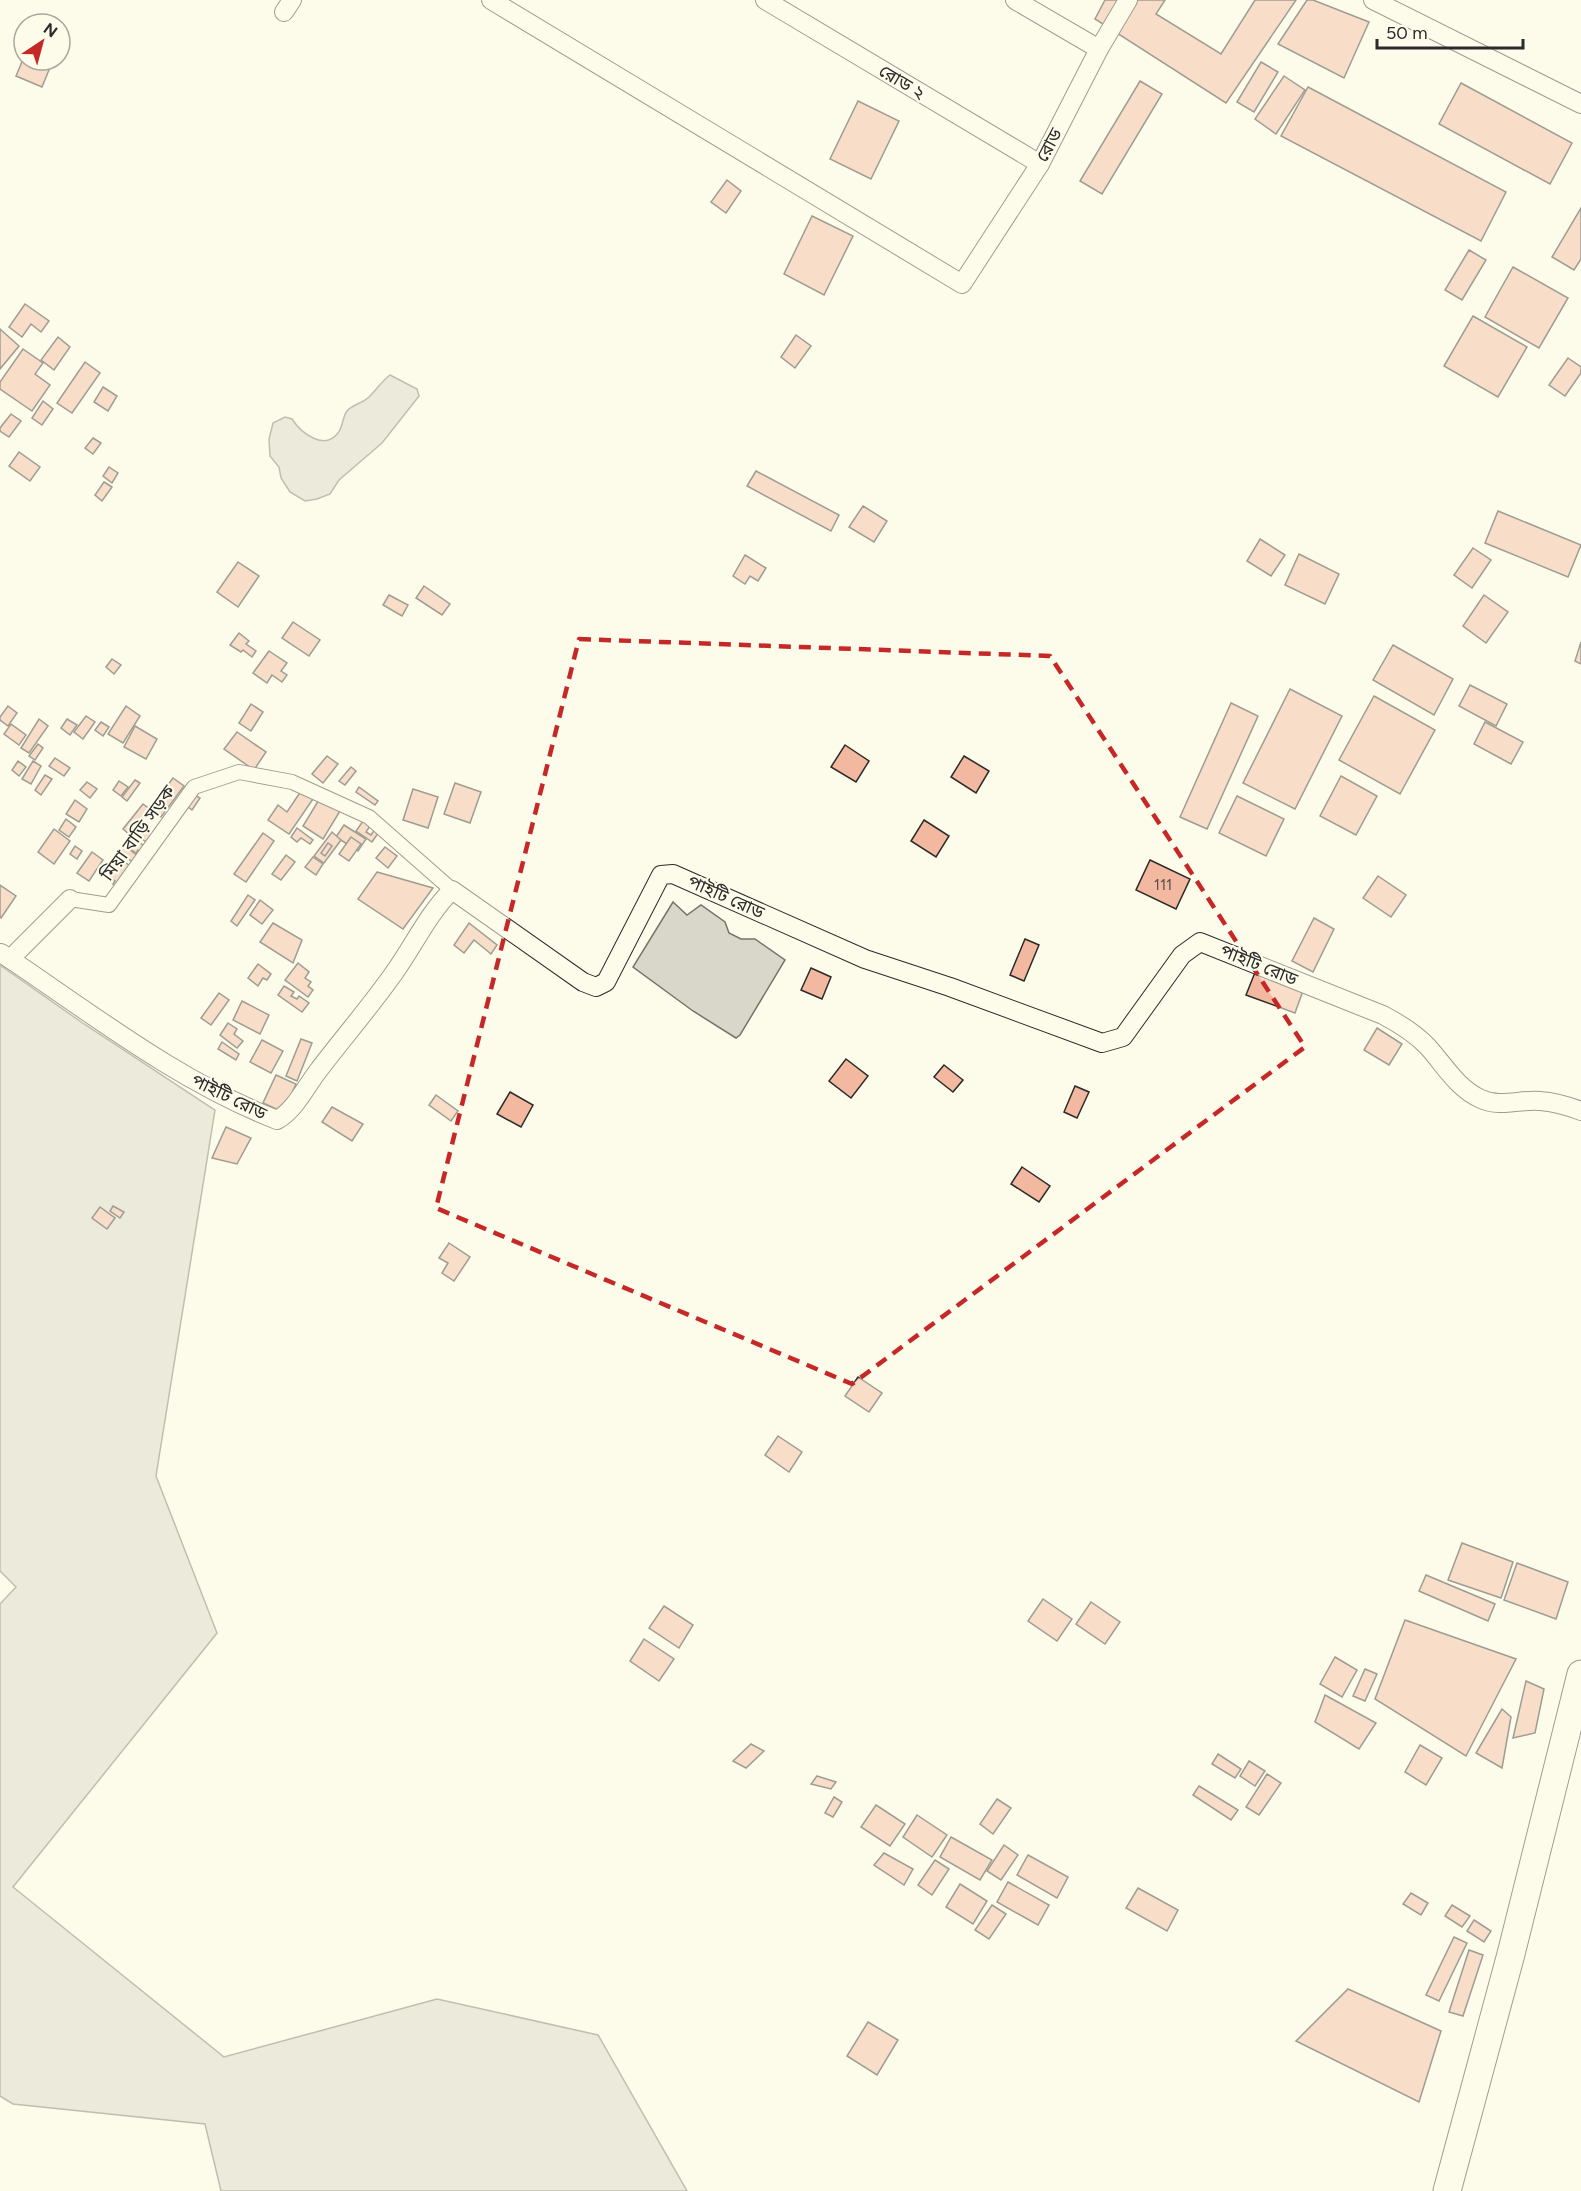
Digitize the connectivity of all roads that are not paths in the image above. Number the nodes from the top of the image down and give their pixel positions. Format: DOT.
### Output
graph roads {
  1 [pos="492,0"];
  2 [pos="765,0"];
  3 [pos="1015,0"];
  4 [pos="1128,0"];
  5 [pos="1372,0"];
  6 [pos="1099,49"];
  7 [pos="1581,104"];
  8 [pos="1040,164"];
  9 [pos="452,890"];
  10 [pos="70,900"];
  11 [pos="5,956"];
  12 [pos="1581,1111"];
  13 [pos="1581,1674"];
  14 [pos="1447,2191"];
  1 -- 8 [label="street, রোড"];
  2 -- 8 [label="street, রোড ২"];
  3 -- 6 [label="street"];
  4 -- 6 [label="street, রোড"];
  5 -- 7 [label="street"];
  6 -- 8 [label="street, রোড"];
  9 -- 10 [label="street, মিয়া বাড়ি সড়ক"];
  9 -- 11 [label="street, পাইটি রোড"];
  9 -- 12 [label="street, পাইটি রোড"];
  10 -- 11 [label="street"];
  13 -- 14 [label="main road"];
}
